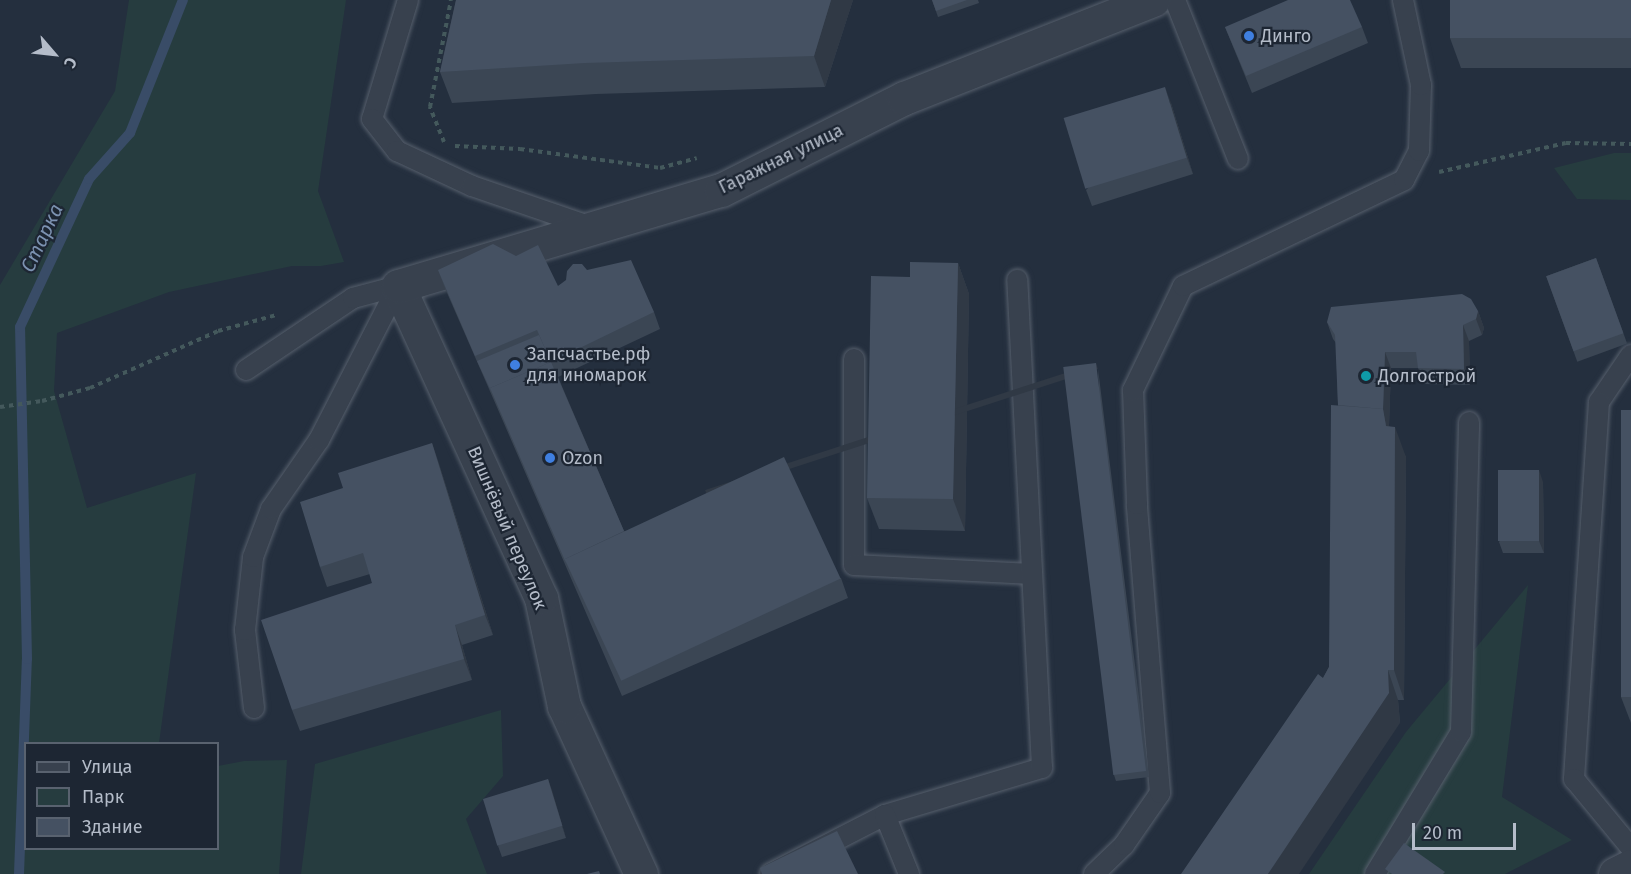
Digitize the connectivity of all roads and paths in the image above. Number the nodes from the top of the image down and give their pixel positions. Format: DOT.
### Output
graph roads {
  1 [pos="408,0"];
  2 [pos="451,0"];
  3 [pos="1153,0"];
  4 [pos="1175,0"];
  5 [pos="1403,0"];
  6 [pos="1631,144"];
  7 [pos="703,157"];
  8 [pos="1238,159"];
  9 [pos="1404,180"];
  10 [pos="595,228"];
  11 [pos="1017,280"];
  12 [pos="398,286"];
  13 [pos="284,313"];
  14 [pos="1631,355"];
  15 [pos="854,359"];
  16 [pos="246,370"];
  17 [pos="0,407"];
  18 [pos="1469,422"];
  19 [pos="1032,574"];
  20 [pos="254,708"];
  21 [pos="885,815"];
  22 [pos="1631,848"];
  23 [pos="1631,866"];
  24 [pos="641,874"];
  25 [pos="770,874"];
  26 [pos="909,874"];
  27 [pos="1094,874"];
  28 [pos="1375,874"];
  29 [pos="1615,874"];
  1 -- 10 [label="lane"];
  2 -- 7 [label="path"];
  3 -- 10 [label="street, Гаражная улица"];
  4 -- 8 [label="lane"];
  5 -- 9 [label="lane"];
  6 -- 9 [label="path"];
  9 -- 27 [label="lane"];
  10 -- 12 [label="street, Гаражная улица"];
  11 -- 19 [label="lane"];
  12 -- 16 [label="lane"];
  12 -- 20 [label="lane"];
  12 -- 24 [label="street, Вишнёвый переулок"];
  13 -- 17 [label="path"];
  14 -- 22 [label="lane"];
  15 -- 19 [label="lane"];
  18 -- 28 [label="lane"];
  19 -- 21 [label="lane"];
  21 -- 25 [label="lane"];
  21 -- 26 [label="lane"];
  23 -- 29 [label="street"];
}
